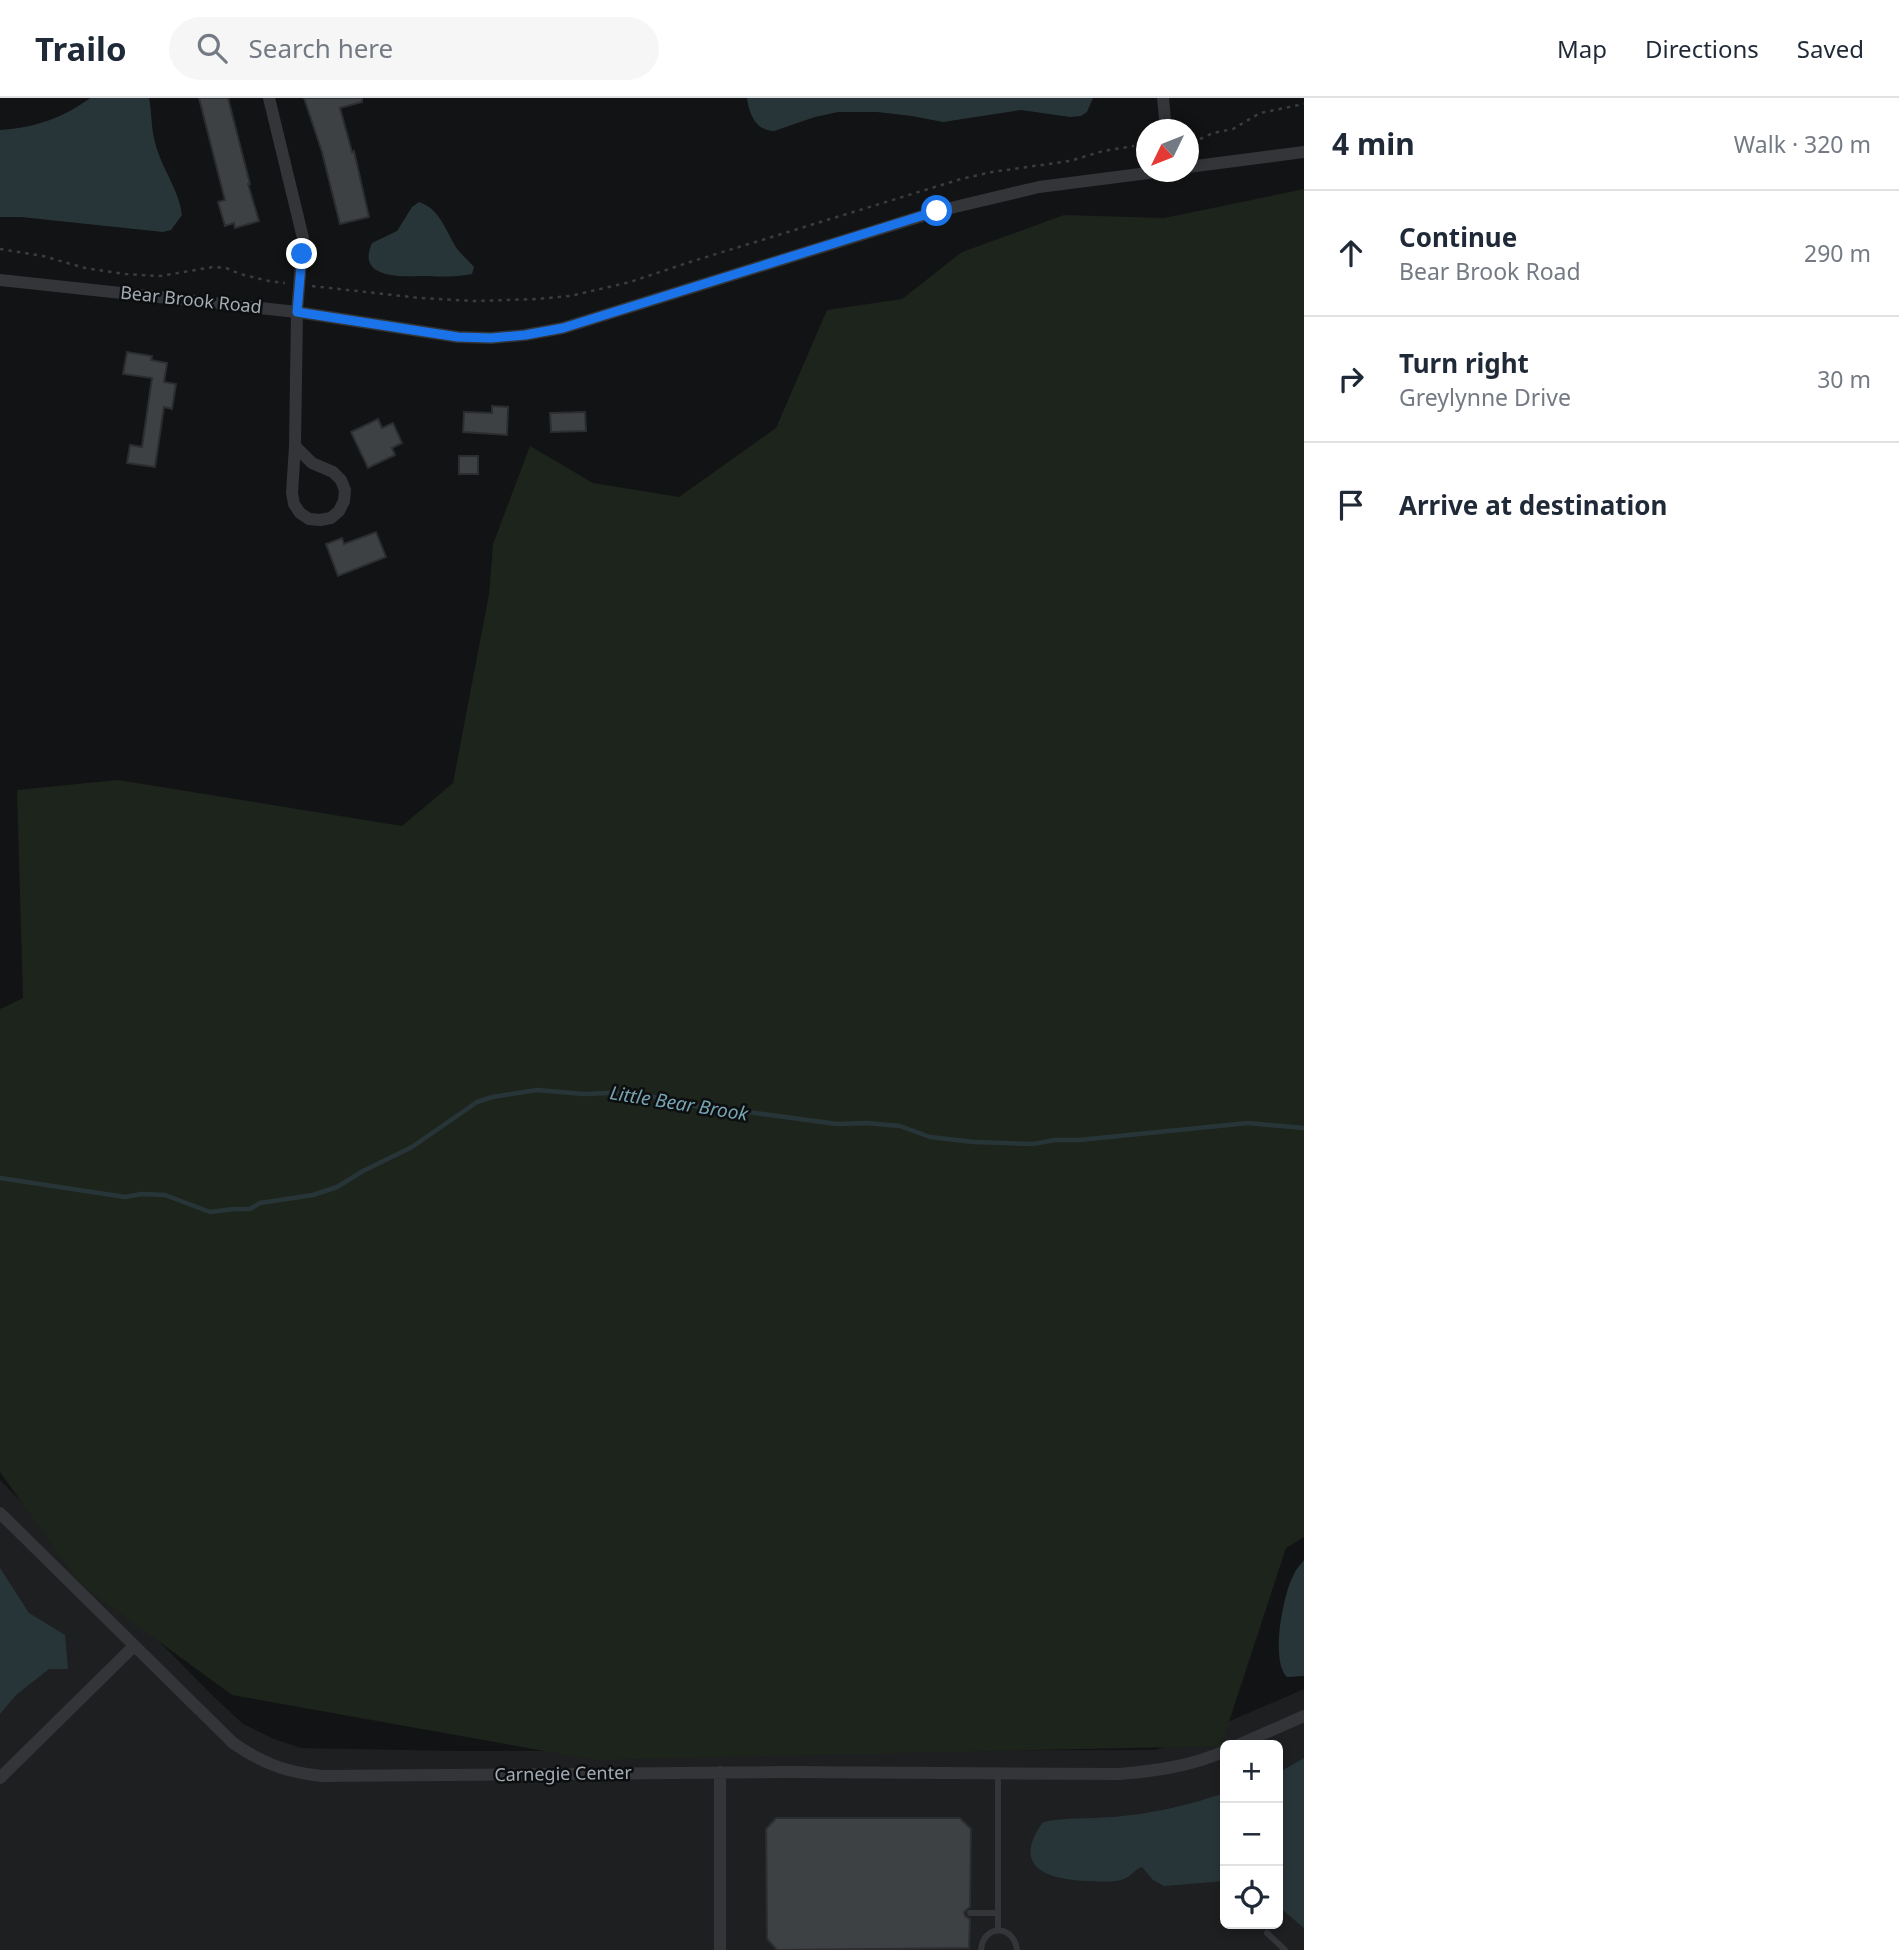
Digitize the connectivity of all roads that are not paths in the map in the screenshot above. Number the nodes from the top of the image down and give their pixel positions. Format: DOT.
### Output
graph roads {
  1 [pos="269,98"];
  2 [pos="1163,98"];
  3 [pos="1165,119"];
  4 [pos="1304,152"];
  5 [pos="1199,166"];
  6 [pos="1136,175"];
  7 [pos="0,279"];
  8 [pos="297,312"];
  9 [pos="295,446"];
  10 [pos="0,1513"];
  11 [pos="134,1646"];
  12 [pos="1304,1716"];
  13 [pos="1249,1740"];
  14 [pos="1220,1753"];
  15 [pos="720,1772"];
  16 [pos="998,1773"];
  17 [pos="0,1778"];
  18 [pos="970,1913"];
  19 [pos="998,1913"];
  20 [pos="998,1930"];
  21 [pos="1267,1933"];
  22 [pos="720,1950"];
  23 [pos="981,1950"];
  24 [pos="1017,1950"];
  25 [pos="1285,1950"];
  1 -- 8 [label="street"];
  2 -- 3 [label="street"];
  4 -- 5 [label="street"];
  6 -- 8 [label="street, Bear Brook Road"];
  7 -- 8 [label="street, Bear Brook Road"];
  8 -- 9 [label="street"];
  9 -- 9 [label="street"];
  10 -- 11 [label="street, Carnegie Center"];
  11 -- 15 [label="street, Carnegie Center"];
  11 -- 17 [label="street"];
  12 -- 13 [label="street"];
  14 -- 16 [label="street, Carnegie Center"];
  15 -- 16 [label="street, Carnegie Center"];
  15 -- 22 [label="street"];
  16 -- 19 [label="lane"];
  18 -- 19 [label="lane"];
  19 -- 20 [label="lane"];
  20 -- 23 [label="lane"];
  20 -- 24 [label="lane"];
  21 -- 25 [label="lane"];
}
